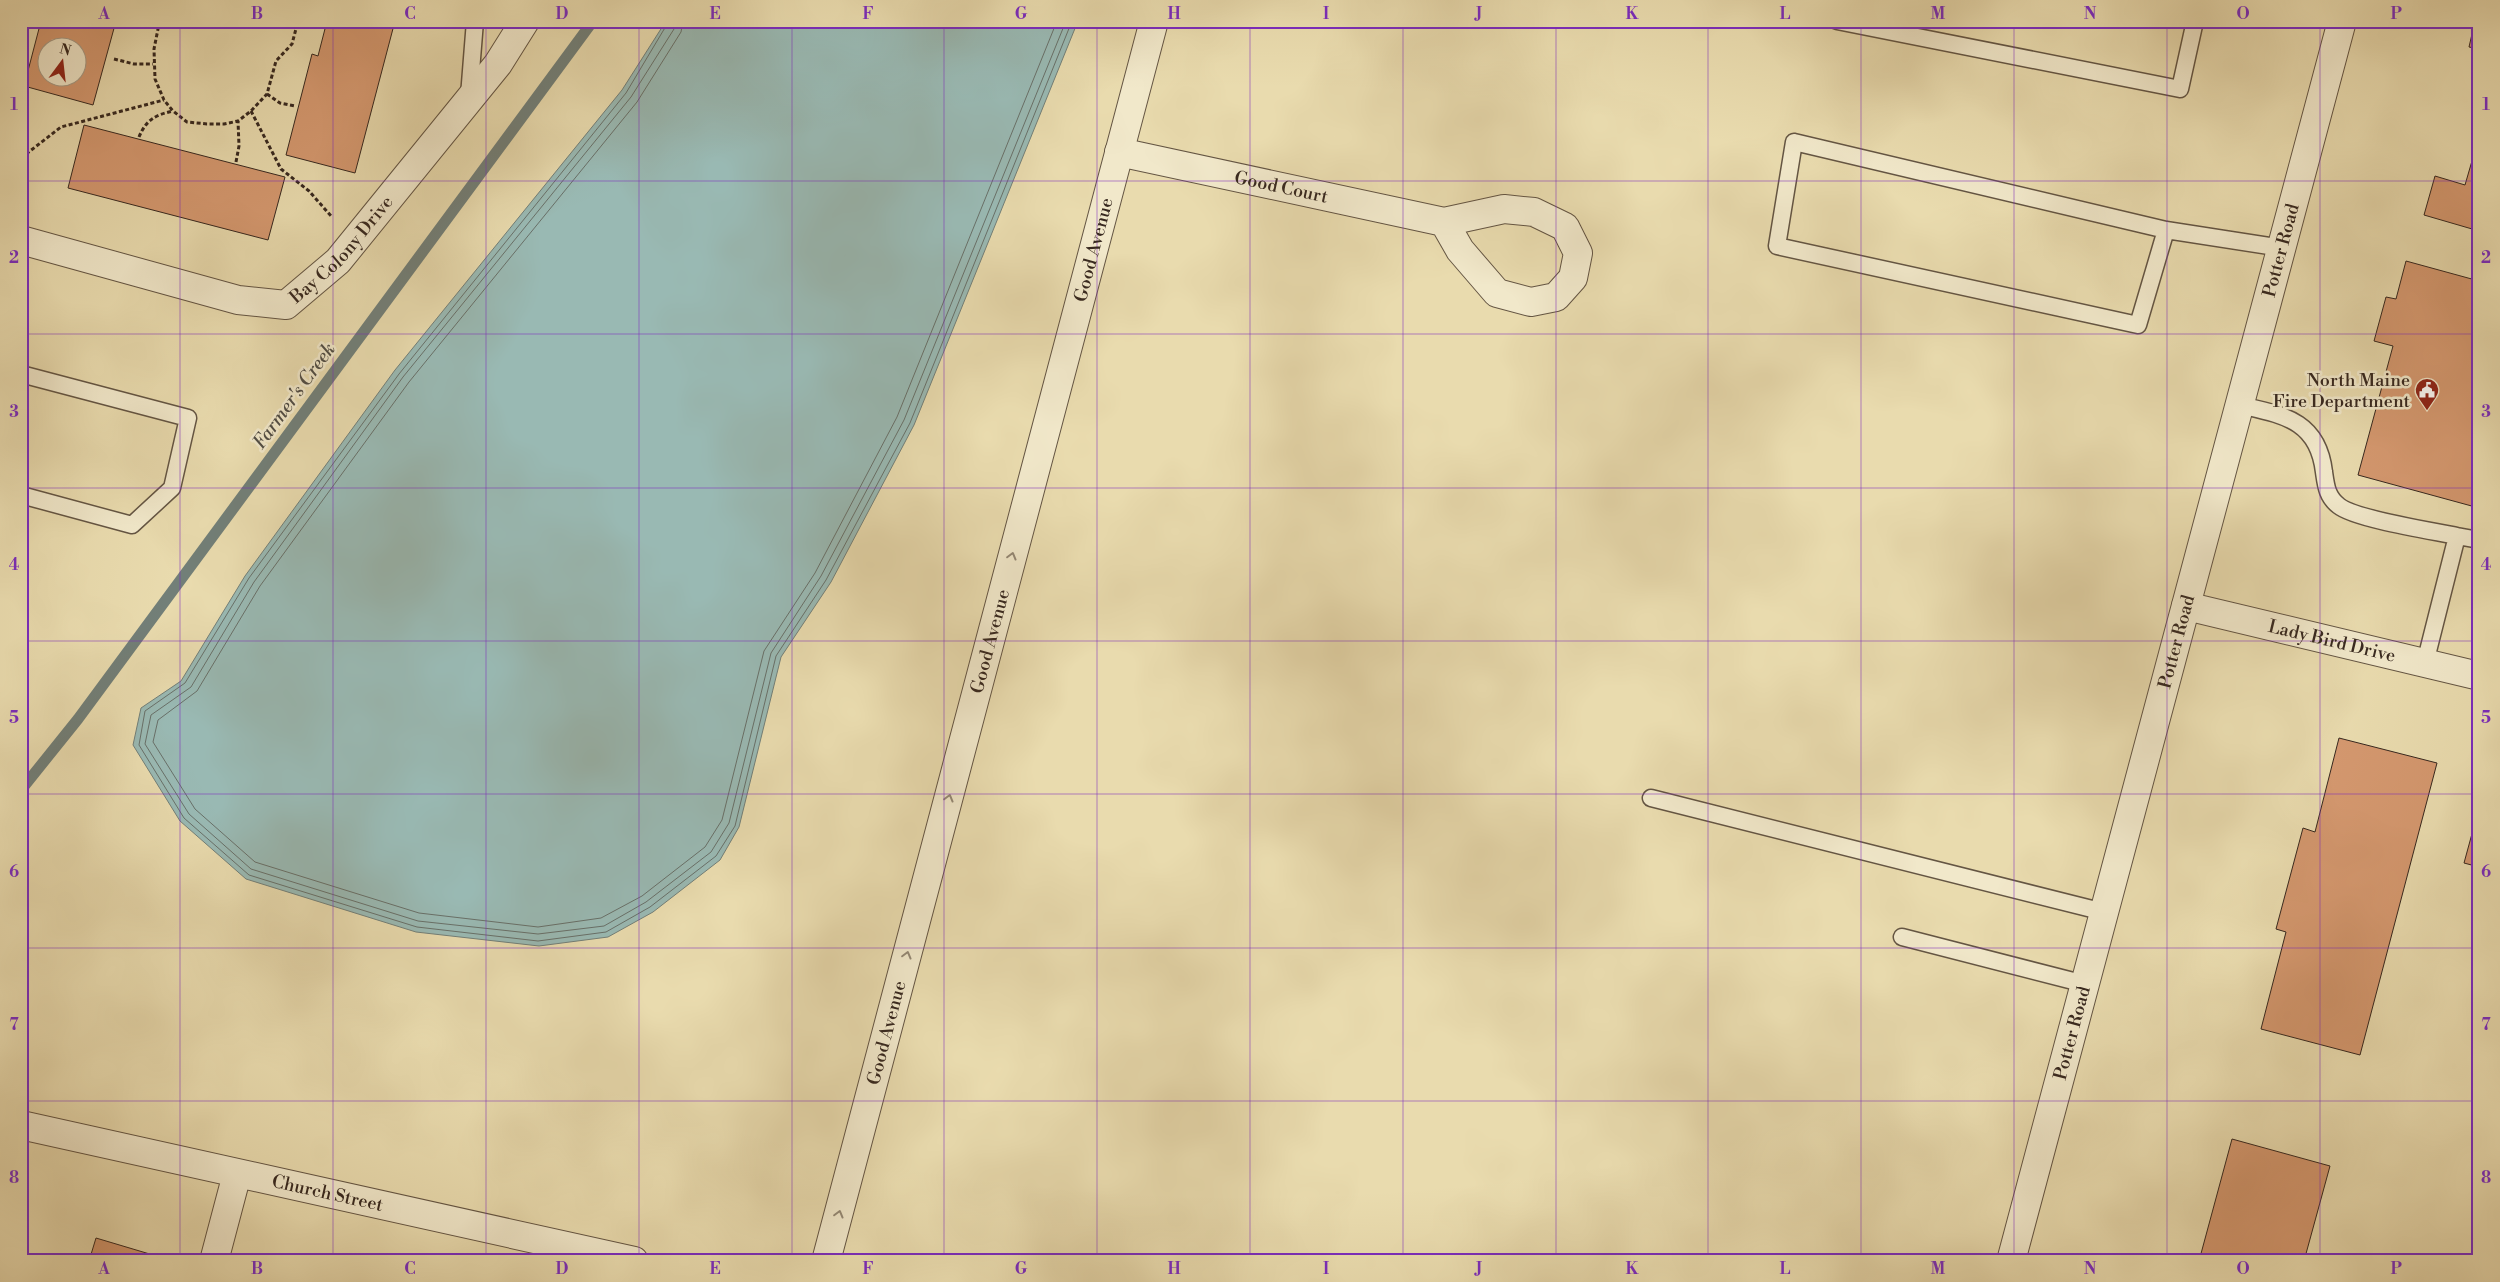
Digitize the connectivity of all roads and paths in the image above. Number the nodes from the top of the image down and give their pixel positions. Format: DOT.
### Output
graph roads {
  1 [pos="155,21"];
  2 [pos="298,21"];
  3 [pos="475,21"];
  4 [pos="525,21"];
  5 [pos="1154,21"];
  6 [pos="1837,21"];
  7 [pos="2195,21"];
  8 [pos="2342,21"];
  9 [pos="114,59"];
  10 [pos="153,64"];
  11 [pos="267,94"];
  12 [pos="164,100"];
  13 [pos="469,100"];
  14 [pos="295,106"];
  15 [pos="173,111"];
  16 [pos="251,111"];
  17 [pos="238,121"];
  18 [pos="139,137"];
  19 [pos="1119,152"];
  20 [pos="21,158"];
  21 [pos="236,162"];
  22 [pos="1444,222"];
  23 [pos="2166,230"];
  24 [pos="21,240"];
  25 [pos="350,245"];
  26 [pos="2282,248"];
  27 [pos="21,374"];
  28 [pos="2240,405"];
  29 [pos="21,495"];
  30 [pos="2458,536"];
  31 [pos="2479,540"];
  32 [pos="2186,606"];
  33 [pos="2425,663"];
  34 [pos="2479,676"];
  35 [pos="1651,798"];
  36 [pos="2104,912"];
  37 [pos="1902,937"];
  38 [pos="2085,984"];
  39 [pos="21,1125"];
  40 [pos="237,1174"];
  41 [pos="214,1261"];
  42 [pos="634,1261"];
  43 [pos="826,1261"];
  44 [pos="2011,1261"];
  1 -- 10 [label="path"];
  2 -- 11 [label="path"];
  3 -- 13 [label="lane"];
  4 -- 13 [label="street, Bay Colony Drive"];
  5 -- 19 [label="street, Good Avenue"];
  6 -- 7 [label="lane"];
  8 -- 26 [label="street, Potter Road"];
  9 -- 10 [label="path"];
  10 -- 12 [label="path"];
  11 -- 14 [label="path"];
  11 -- 16 [label="path"];
  12 -- 15 [label="path"];
  12 -- 20 [label="path"];
  13 -- 25 [label="street, Bay Colony Drive"];
  15 -- 17 [label="path"];
  15 -- 18 [label="path"];
  16 -- 17 [label="path"];
  16 -- 25 [label="path"];
  17 -- 21 [label="path"];
  19 -- 22 [label="street, Good Court"];
  43 -- 19 [label="street, Good Avenue, one-way"];
  22 -- 22 [label="street, Good Court"];
  23 -- 23 [label="lane"];
  23 -- 26 [label="lane"];
  24 -- 25 [label="street, Bay Colony Drive"];
  26 -- 28 [label="street, Potter Road"];
  27 -- 29 [label="lane"];
  28 -- 30 [label="lane"];
  28 -- 32 [label="street, Potter Road"];
  30 -- 31 [label="lane"];
  30 -- 33 [label="lane"];
  32 -- 33 [label="street, Lady Bird Drive"];
  32 -- 36 [label="street, Potter Road"];
  33 -- 34 [label="street, Lady Bird Drive"];
  35 -- 36 [label="lane"];
  36 -- 38 [label="street, Potter Road"];
  37 -- 38 [label="lane"];
  38 -- 44 [label="street, Potter Road"];
  39 -- 40 [label="street, Church Street"];
  40 -- 41 [label="street"];
  40 -- 42 [label="street, Church Street"];
}
